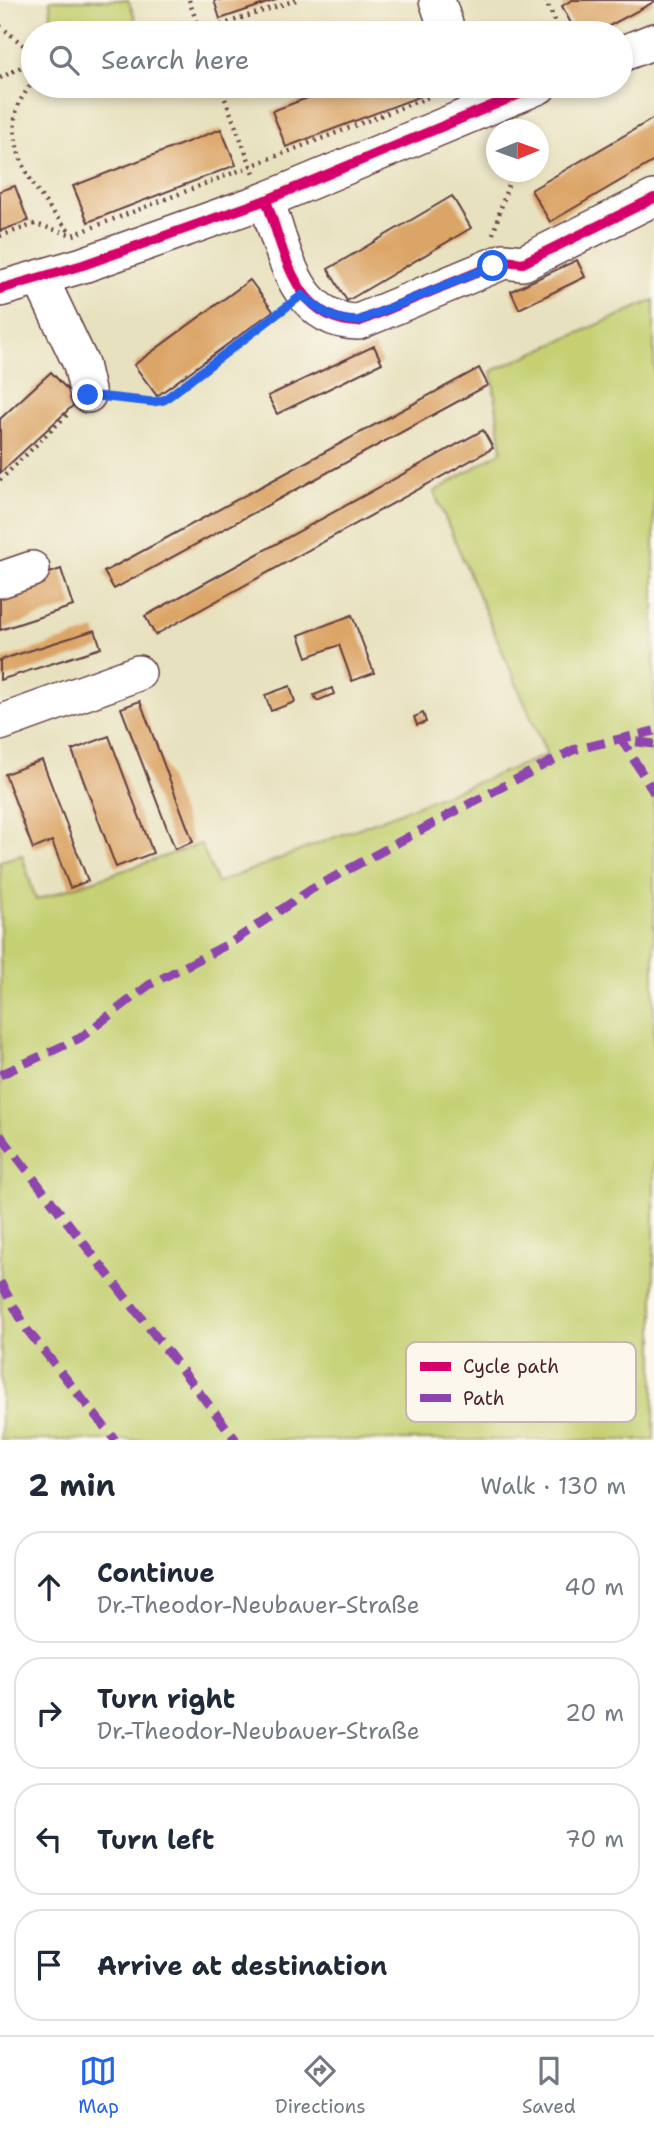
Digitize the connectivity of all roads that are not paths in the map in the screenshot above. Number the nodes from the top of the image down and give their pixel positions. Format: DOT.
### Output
graph roads {
  1 [pos="437,0"];
  2 [pos="444,21"];
  3 [pos="654,41"];
  4 [pos="633,49"];
  5 [pos="458,98"];
  6 [pos="654,198"];
  7 [pos="266,200"];
  8 [pos="40,278"];
  9 [pos="0,289"];
  10 [pos="88,395"];
  11 [pos="138,674"];
  12 [pos="0,723"];
  1 -- 2 [label="street"];
  3 -- 4 [label="street"];
  5 -- 7 [label="street"];
  6 -- 7 [label="street"];
  7 -- 8 [label="street"];
  8 -- 9 [label="street"];
  8 -- 10 [label="street"];
  11 -- 12 [label="street"];
}
